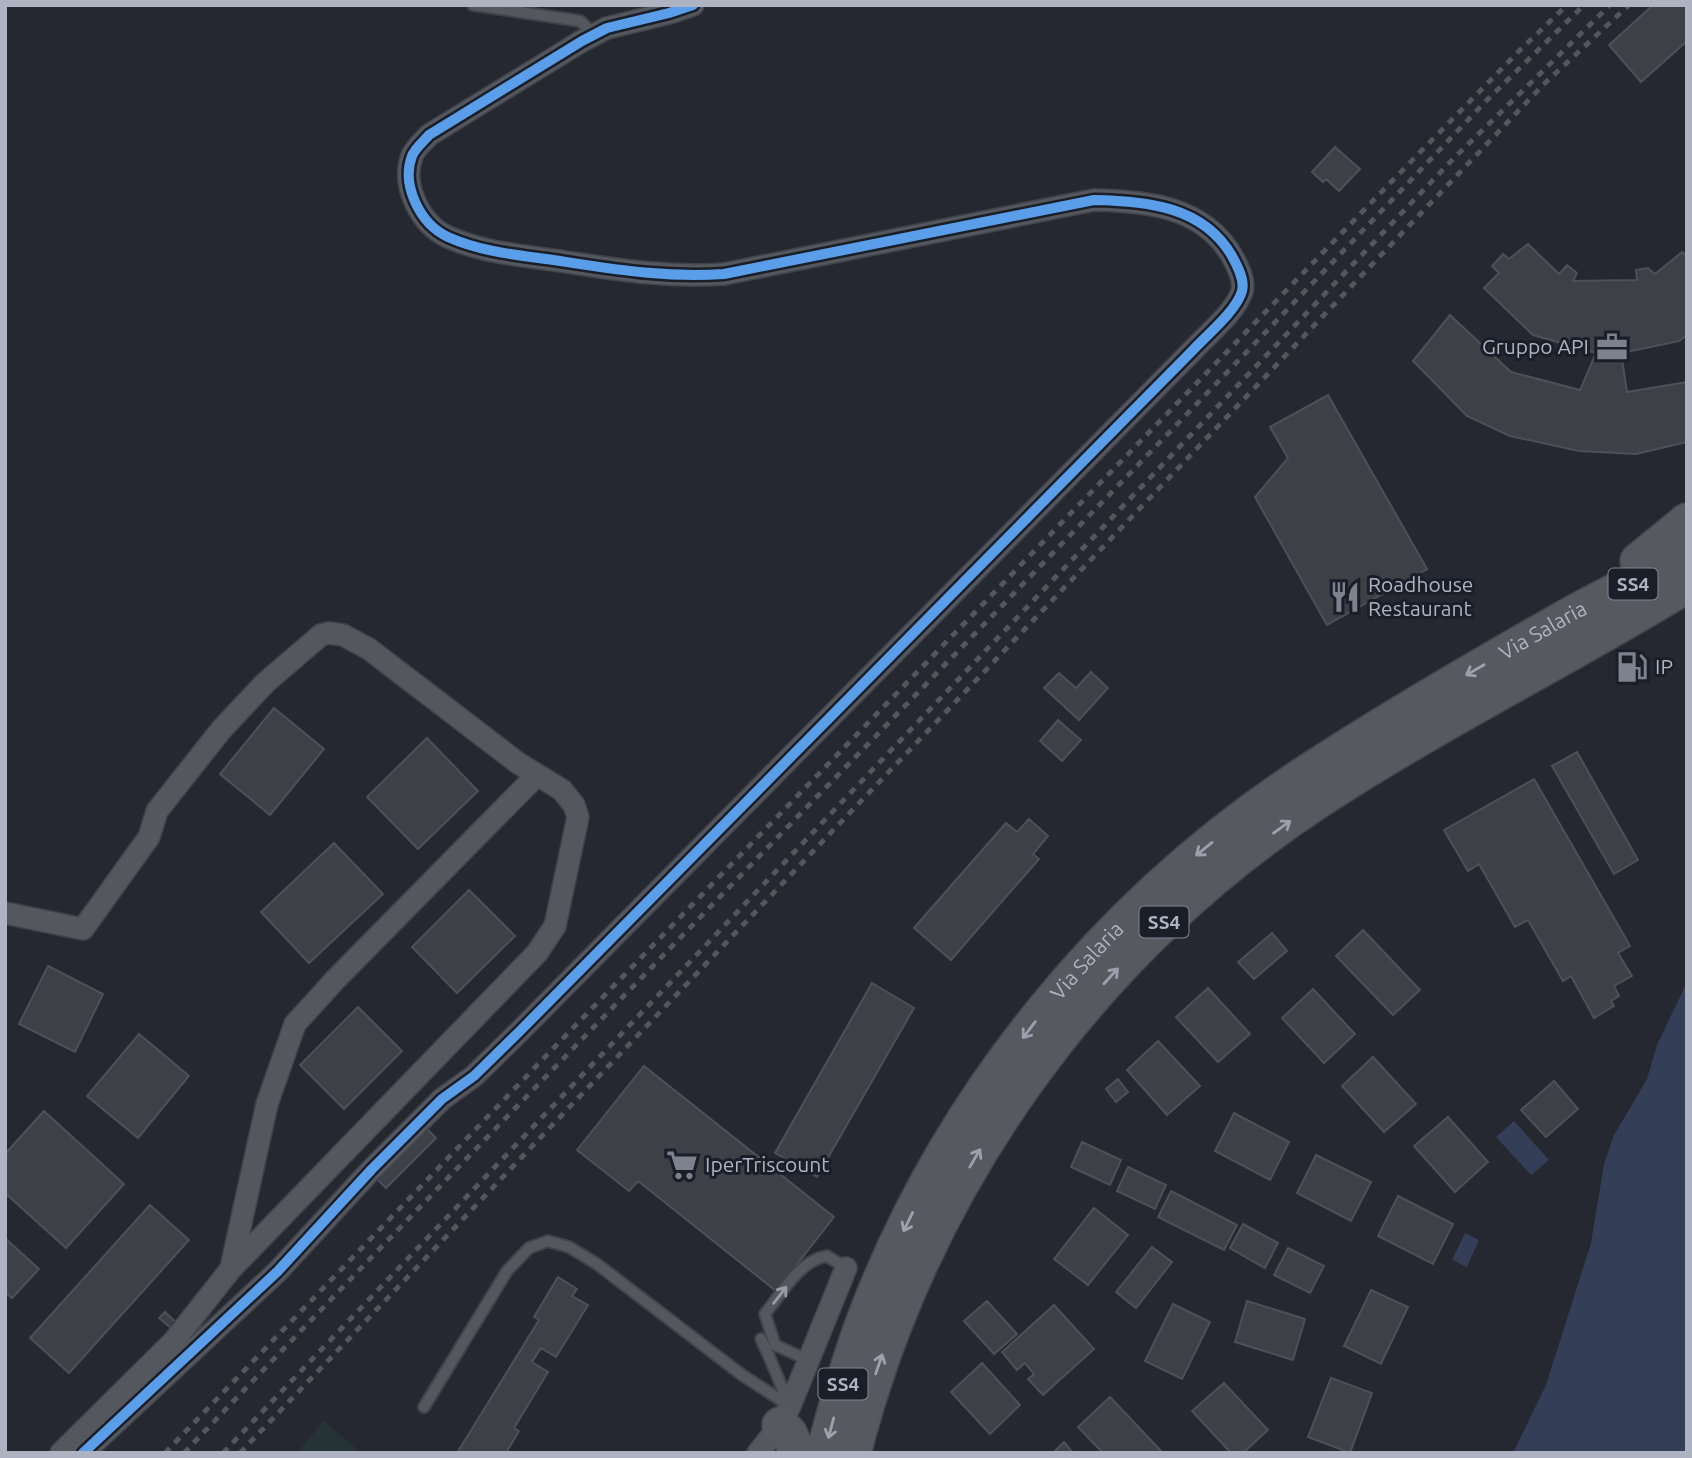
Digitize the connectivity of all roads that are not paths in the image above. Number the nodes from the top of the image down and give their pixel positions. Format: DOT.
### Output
graph roads {
  1 [pos="473,5"];
  2 [pos="692,5"];
  3 [pos="594,34"];
  4 [pos="1687,521"];
  5 [pos="1687,552"];
  6 [pos="1687,585"];
  7 [pos="1577,612"];
  8 [pos="537,775"];
  9 [pos="5,913"];
  10 [pos="846,1268"];
  11 [pos="230,1270"];
  12 [pos="775,1345"];
  13 [pos="808,1360"];
  14 [pos="424,1407"];
  15 [pos="789,1428"];
  16 [pos="61,1453"];
  17 [pos="83,1453"];
  18 [pos="758,1453"];
  19 [pos="824,1453"];
  20 [pos="853,1453"];
  1 -- 3 [label="lane"];
  2 -- 3 [label="street"];
  3 -- 17 [label="street"];
  4 -- 7 [label="main road"];
  5 -- 7 [label="main road, Via Salaria / SS4"];
  20 -- 6 [label="main road, Via Salaria / SS4, one-way"];
  7 -- 19 [label="main road, Via Salaria / SS4, one-way"];
  8 -- 9 [label="street"];
  8 -- 11 [label="street"];
  8 -- 11 [label="street"];
  12 -- 10 [label="lane, one-way"];
  10 -- 13 [label="street"];
  11 -- 16 [label="street"];
  12 -- 13 [label="lane"];
  12 -- 15 [label="lane"];
  13 -- 15 [label="street"];
  14 -- 15 [label="lane"];
  15 -- 18 [label="street"];
}
